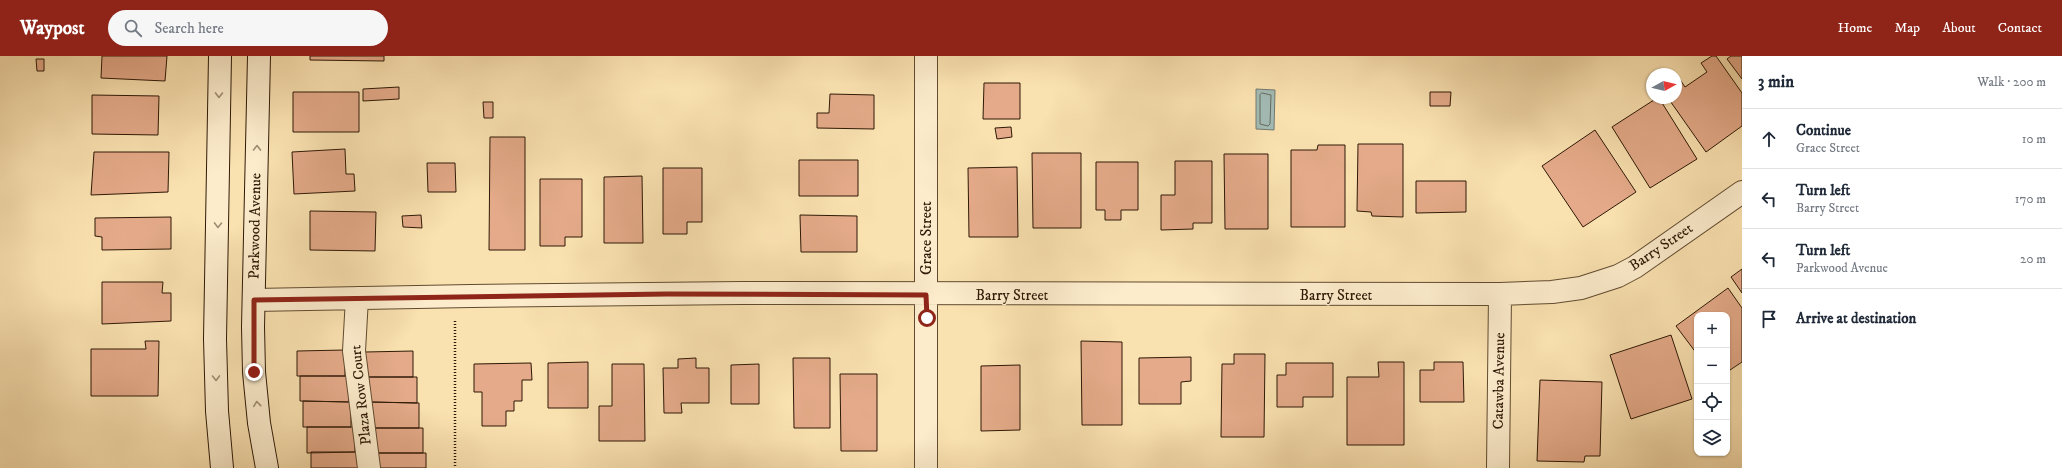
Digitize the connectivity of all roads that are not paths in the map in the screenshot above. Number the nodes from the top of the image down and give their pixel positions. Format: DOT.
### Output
graph roads {
  1 [pos="220,56"];
  2 [pos="259,56"];
  3 [pos="926,56"];
  4 [pos="1742,192"];
  5 [pos="1500,294"];
  6 [pos="926,295"];
  7 [pos="357,298"];
  8 [pos="254,300"];
  9 [pos="222,468"];
  10 [pos="267,468"];
  11 [pos="369,468"];
  12 [pos="926,468"];
  13 [pos="1498,468"];
  1 -- 9 [label="street, one-way"];
  8 -- 2 [label="street, Parkwood Avenue, one-way"];
  3 -- 6 [label="street, Grace Street"];
  4 -- 5 [label="street, Barry Street"];
  5 -- 6 [label="street, Barry Street"];
  5 -- 13 [label="street, Catawba Avenue"];
  6 -- 7 [label="street, Barry Street"];
  6 -- 12 [label="street, Grace Street"];
  7 -- 8 [label="street, Barry Street"];
  7 -- 11 [label="street, Plaza Row Court"];
  10 -- 8 [label="street, Parkwood Avenue, one-way"];
}
